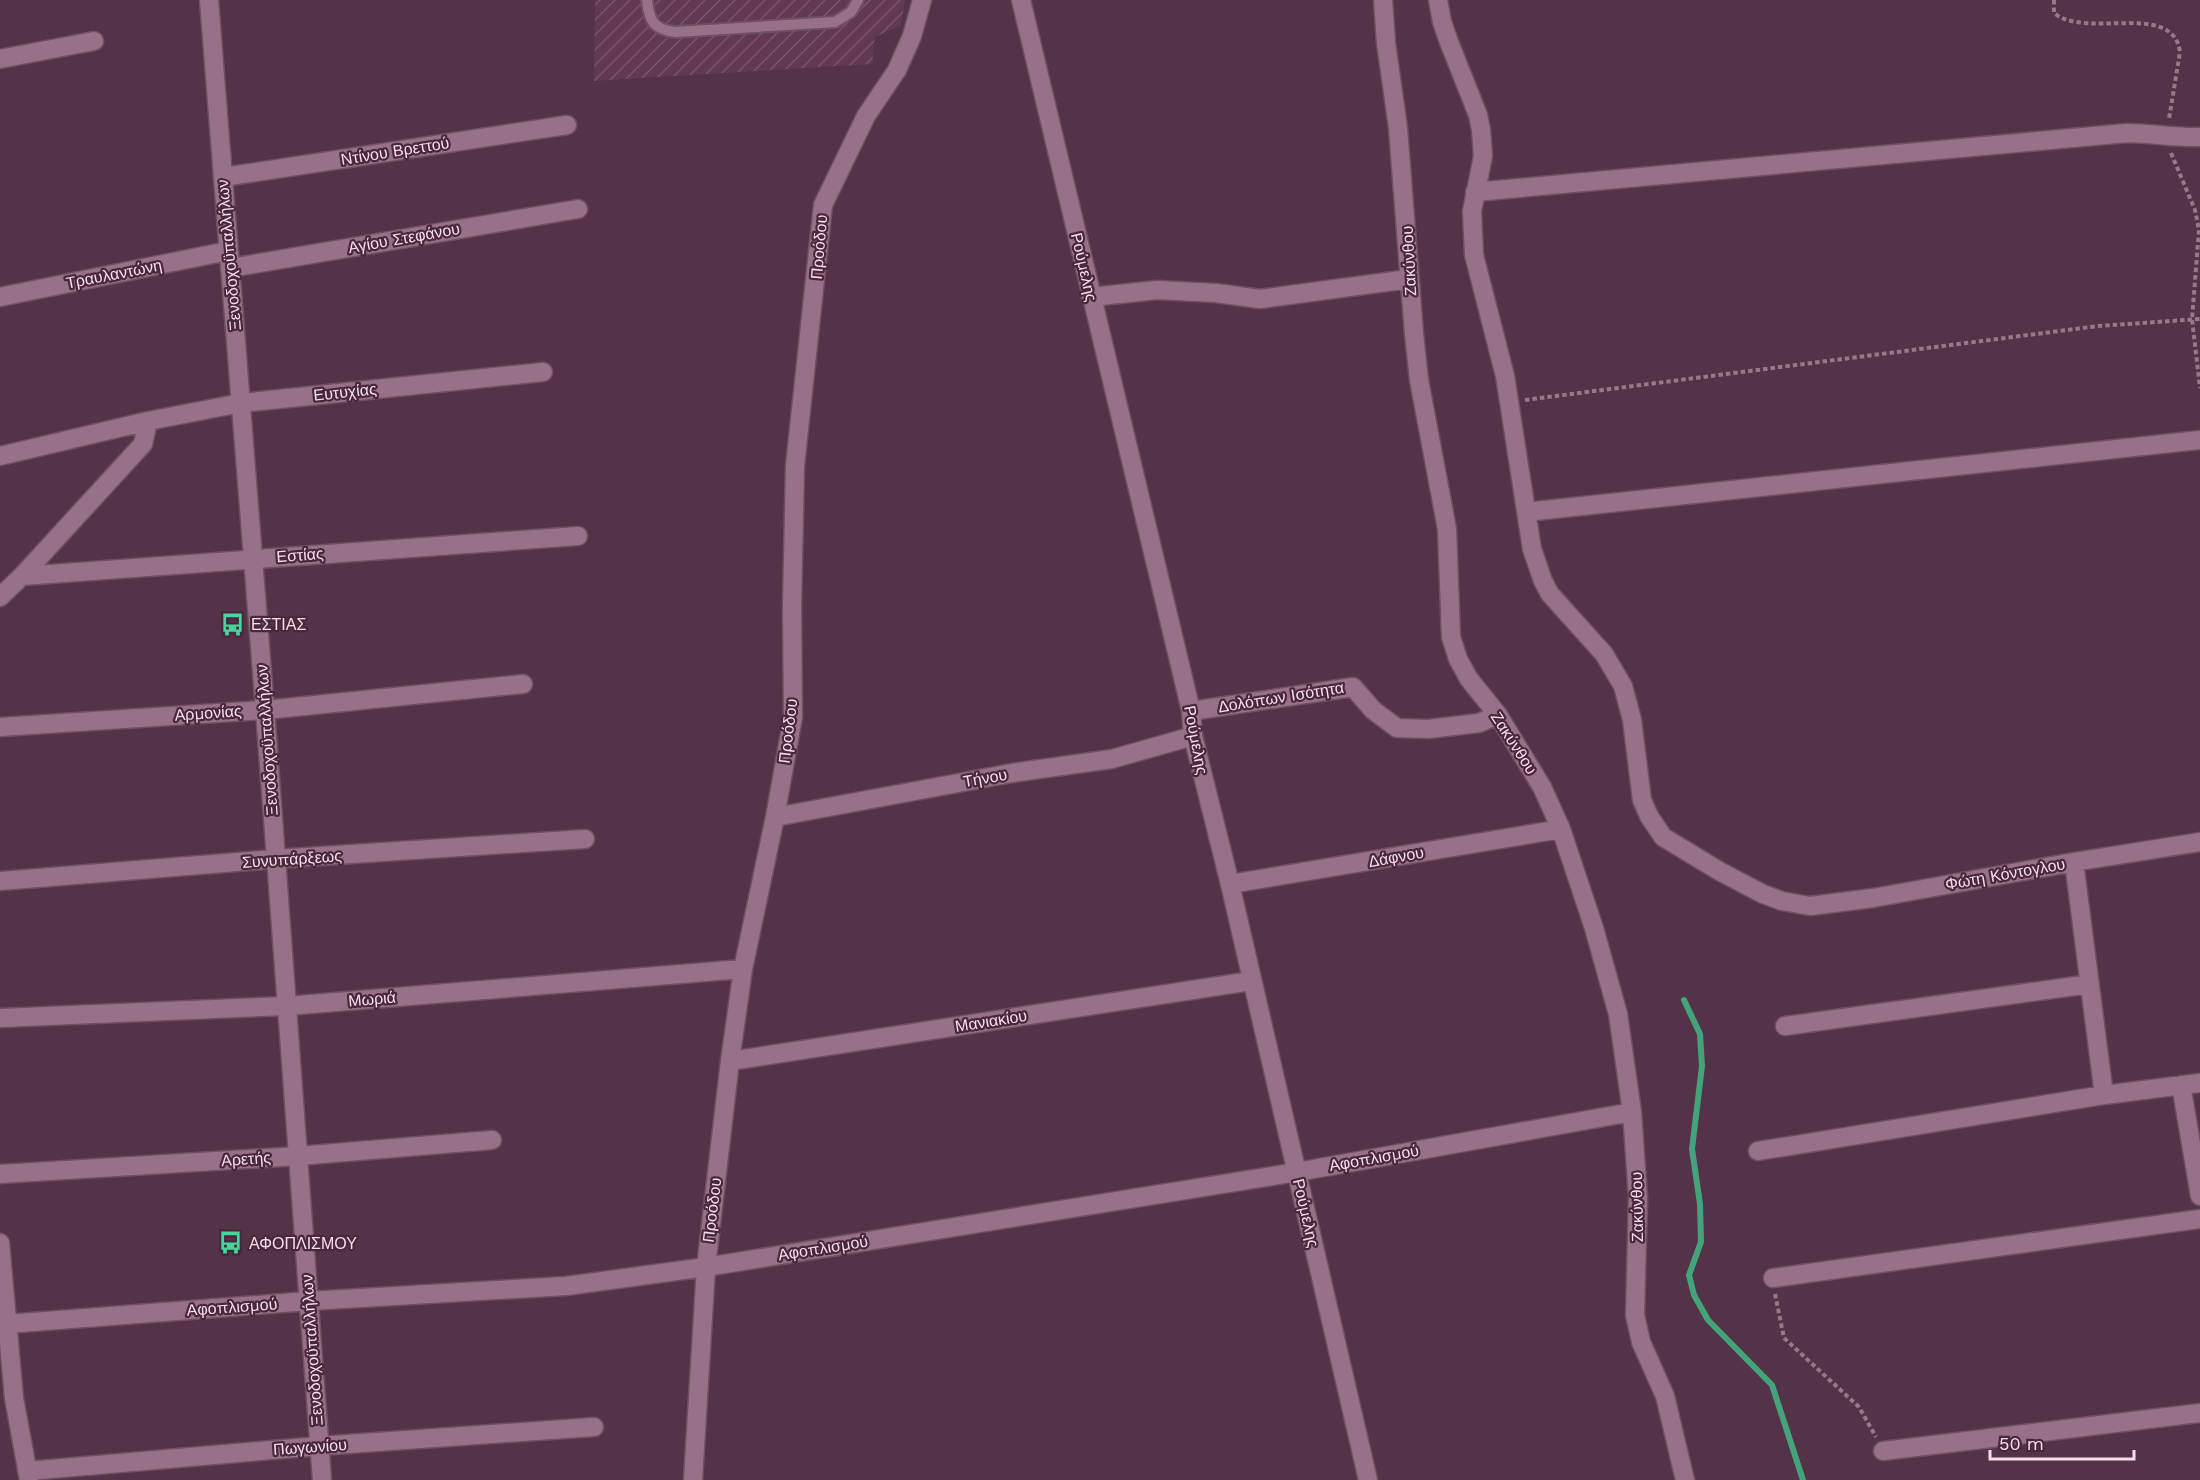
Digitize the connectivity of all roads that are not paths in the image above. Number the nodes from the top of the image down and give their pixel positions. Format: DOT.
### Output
graph roads {
  1 [pos="209,0"];
  2 [pos="647,0"];
  3 [pos="858,0"];
  4 [pos="922,0"];
  5 [pos="1021,0"];
  6 [pos="1383,0"];
  7 [pos="1438,0"];
  8 [pos="94,41"];
  9 [pos="0,59"];
  10 [pos="567,125"];
  11 [pos="2200,137"];
  12 [pos="222,177"];
  13 [pos="1475,192"];
  14 [pos="578,209"];
  15 [pos="229,259"];
  16 [pos="1409,279"];
  17 [pos="0,297"];
  18 [pos="1091,297"];
  19 [pos="543,372"];
  20 [pos="241,403"];
  21 [pos="148,422"];
  22 [pos="2200,440"];
  23 [pos="0,456"];
  24 [pos="1526,512"];
  25 [pos="578,536"];
  26 [pos="253,559"];
  27 [pos="22,576"];
  28 [pos="0,597"];
  29 [pos="523,684"];
  30 [pos="265,710"];
  31 [pos="1191,711"];
  32 [pos="1498,715"];
  33 [pos="0,727"];
  34 [pos="1193,736"];
  35 [pos="775,817"];
  36 [pos="1561,829"];
  37 [pos="585,839"];
  38 [pos="2200,842"];
  39 [pos="275,860"];
  40 [pos="2074,862"];
  41 [pos="0,881"];
  42 [pos="1230,884"];
  43 [pos="743,969"];
  44 [pos="1251,981"];
  45 [pos="2090,984"];
  46 [pos="286,1006"];
  47 [pos="0,1018"];
  48 [pos="1785,1026"];
  49 [pos="730,1061"];
  50 [pos="2200,1083"];
  51 [pos="2181,1085"];
  52 [pos="2104,1095"];
  53 [pos="1632,1112"];
  54 [pos="492,1140"];
  55 [pos="1758,1151"];
  56 [pos="298,1156"];
  57 [pos="1297,1172"];
  58 [pos="0,1174"];
  59 [pos="2200,1196"];
  60 [pos="2200,1219"];
  61 [pos="0,1243"];
  62 [pos="706,1267"];
  63 [pos="1773,1278"];
  64 [pos="309,1301"];
  65 [pos="6,1324"];
  66 [pos="2200,1413"];
  67 [pos="594,1427"];
  68 [pos="319,1446"];
  69 [pos="1883,1451"];
  70 [pos="28,1475"];
  71 [pos="322,1480"];
  72 [pos="693,1480"];
  73 [pos="1368,1480"];
  74 [pos="1685,1480"];
  1 -- 12 [label="street, Ξενοδοχοϋπαλλήλων"];
  2 -- 3 [label="lane"];
  4 -- 35 [label="street, Προόδου"];
  5 -- 18 [label="street, Ρούμελης"];
  6 -- 16 [label="street, Ζακύνθου"];
  7 -- 13 [label="street, Φώτη Κόντογλου"];
  8 -- 9 [label="street"];
  10 -- 12 [label="street, Ντίνου Βρεττού"];
  11 -- 13 [label="street"];
  12 -- 15 [label="street, Ξενοδοχοϋπαλλήλων"];
  13 -- 24 [label="street, Φώτη Κόντογλου"];
  14 -- 15 [label="street, Αγίου Στεφάνου"];
  15 -- 17 [label="street, Τραυλαντώνη"];
  15 -- 20 [label="street, Ξενοδοχοϋπαλλήλων"];
  16 -- 18 [label="street"];
  16 -- 32 [label="street, Ζακύνθου"];
  18 -- 31 [label="street, Ρούμελης"];
  19 -- 20 [label="street, Ευτυχίας"];
  20 -- 21 [label="street, Ευτυχίας"];
  20 -- 26 [label="street, Ξενοδοχοϋπαλλήλων"];
  21 -- 23 [label="street, Ευτυχίας"];
  21 -- 27 [label="street"];
  22 -- 24 [label="street"];
  24 -- 40 [label="street, Φώτη Κόντογλου"];
  25 -- 26 [label="street, Εστίας"];
  26 -- 27 [label="street, Εστίας"];
  26 -- 30 [label="street, Ξενοδοχοϋπαλλήλων"];
  27 -- 28 [label="street"];
  29 -- 30 [label="street, Αρμονίας"];
  30 -- 33 [label="street, Αρμονίας"];
  30 -- 39 [label="street, Ξενοδοχοϋπαλλήλων"];
  31 -- 32 [label="street, Δολόπων Ισότητα"];
  31 -- 34 [label="street, Ρούμελης"];
  32 -- 36 [label="street, Ζακύνθου"];
  34 -- 35 [label="street, Τήνου"];
  34 -- 42 [label="street, Ρούμελης"];
  35 -- 43 [label="street, Προόδου"];
  36 -- 42 [label="street, Δάφνου"];
  36 -- 53 [label="street, Ζακύνθου"];
  37 -- 39 [label="street, Συνυπάρξεως"];
  38 -- 40 [label="street, Φώτη Κόντογλου"];
  39 -- 41 [label="street, Συνυπάρξεως"];
  39 -- 46 [label="street, Ξενοδοχοϋπαλλήλων"];
  40 -- 45 [label="street"];
  42 -- 44 [label="street, Ρούμελης"];
  43 -- 46 [label="street, Μωριά"];
  43 -- 49 [label="street, Προόδου"];
  44 -- 49 [label="street, Μανιακίου"];
  44 -- 57 [label="street, Ρούμελης"];
  45 -- 48 [label="street"];
  45 -- 52 [label="street"];
  46 -- 47 [label="street, Μωριά"];
  46 -- 56 [label="street, Ξενοδοχοϋπαλλήλων"];
  49 -- 62 [label="street, Προόδου"];
  50 -- 51 [label="street"];
  51 -- 52 [label="street"];
  51 -- 59 [label="street"];
  52 -- 55 [label="street"];
  53 -- 57 [label="street, Αφοπλισμού"];
  53 -- 74 [label="street, Ζακύνθου"];
  54 -- 56 [label="street, Αρετής"];
  56 -- 58 [label="street, Αρετής"];
  56 -- 64 [label="street, Ξενοδοχοϋπαλλήλων"];
  57 -- 62 [label="street, Αφοπλισμού"];
  57 -- 73 [label="street, Ρούμελης"];
  60 -- 63 [label="street"];
  61 -- 65 [label="street"];
  62 -- 64 [label="street, Αφοπλισμού"];
  62 -- 72 [label="street, Προόδου"];
  64 -- 65 [label="street, Αφοπλισμού"];
  64 -- 68 [label="street, Ξενοδοχοϋπαλλήλων"];
  65 -- 70 [label="street"];
  66 -- 69 [label="street"];
  67 -- 68 [label="street, Πωγωνίου"];
  68 -- 70 [label="street, Πωγωνίου"];
  68 -- 71 [label="street, Ξενοδοχοϋπαλλήλων"];
}
